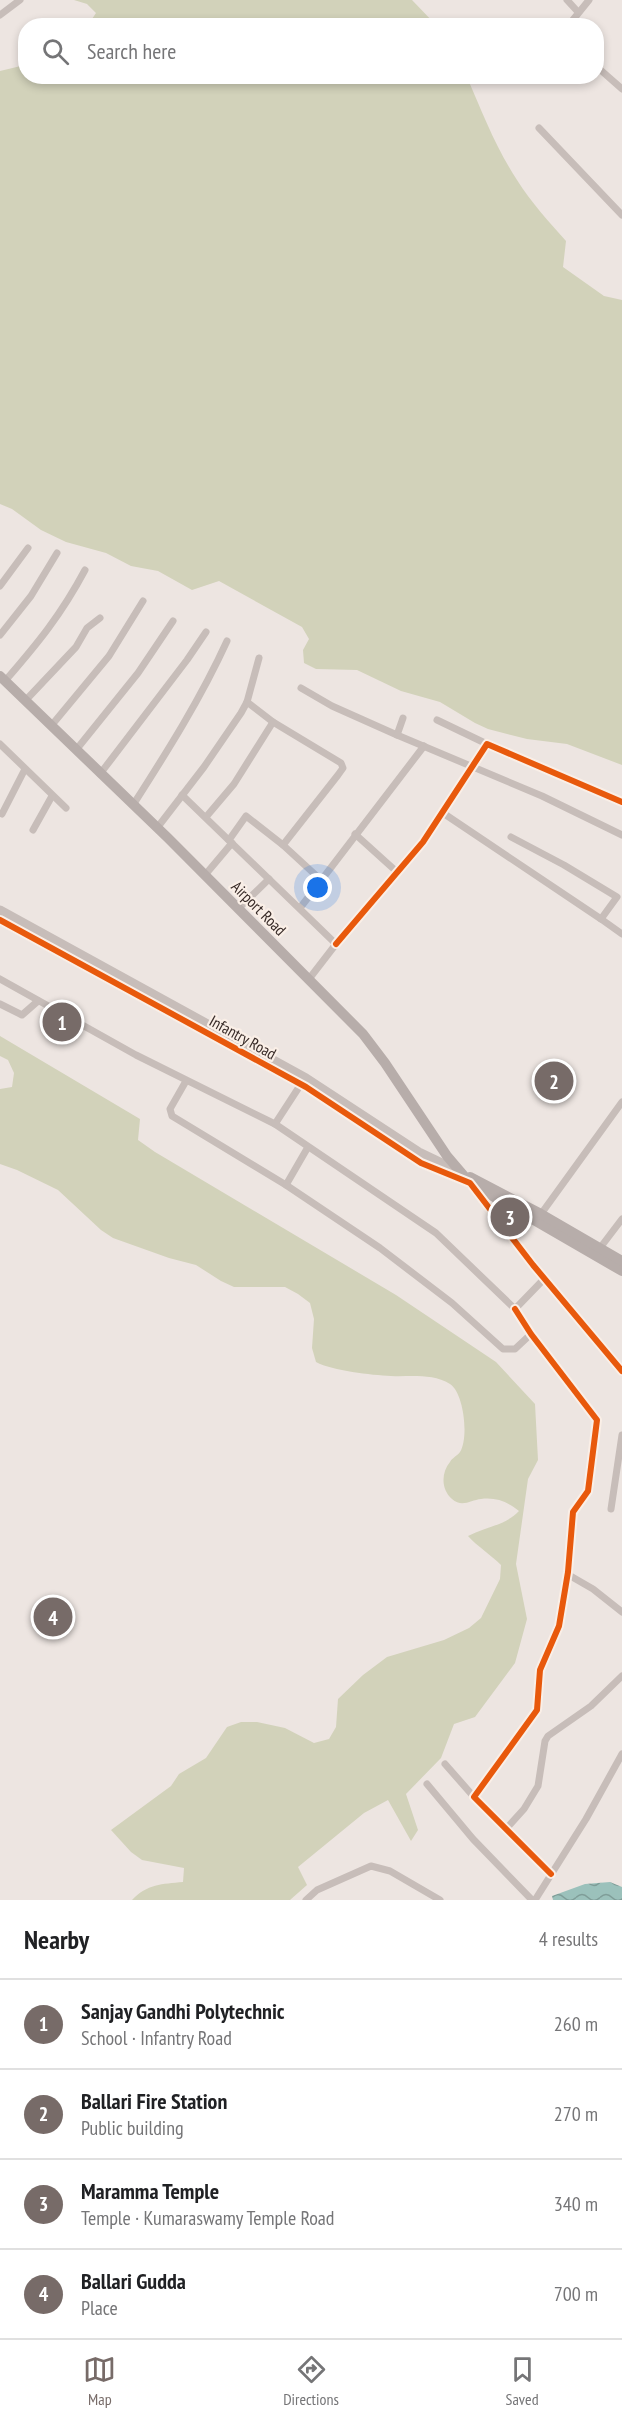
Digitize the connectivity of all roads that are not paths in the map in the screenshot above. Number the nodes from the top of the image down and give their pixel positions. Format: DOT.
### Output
graph roads {
  1 [pos="20,0"];
  2 [pos="567,0"];
  3 [pos="589,0"];
  4 [pos="579,12"];
  5 [pos="0,15"];
  6 [pos="574,18"];
  7 [pos="604,72"];
  8 [pos="622,89"];
  9 [pos="539,128"];
  10 [pos="622,216"];
  11 [pos="28,548"];
  12 [pos="57,553"];
  13 [pos="85,570"];
  14 [pos="0,586"];
  15 [pos="143,601"];
  16 [pos="100,618"];
  17 [pos="173,621"];
  18 [pos="206,632"];
  19 [pos="0,635"];
  20 [pos="227,641"];
  21 [pos="259,657"];
  22 [pos="3,679"];
  23 [pos="301,688"];
  24 [pos="25,701"];
  25 [pos="247,702"];
  26 [pos="403,718"];
  27 [pos="437,720"];
  28 [pos="273,722"];
  29 [pos="51,726"];
  30 [pos="397,735"];
  31 [pos="0,744"];
  32 [pos="487,744"];
  33 [pos="424,746"];
  34 [pos="76,750"];
  35 [pos="472,768"];
  36 [pos="25,769"];
  37 [pos="100,774"];
  38 [pos="182,795"];
  39 [pos="52,796"];
  40 [pos="622,802"];
  41 [pos="133,806"];
  42 [pos="66,808"];
  43 [pos="444,813"];
  44 [pos="2,814"];
  45 [pos="206,817"];
  46 [pos="157,828"];
  47 [pos="33,830"];
  48 [pos="355,834"];
  49 [pos="622,835"];
  50 [pos="511,837"];
  51 [pos="230,841"];
  52 [pos="283,845"];
  53 [pos="397,872"];
  54 [pos="205,875"];
  55 [pos="268,879"];
  56 [pos="321,880"];
  57 [pos="620,894"];
  58 [pos="300,908"];
  59 [pos="238,909"];
  60 [pos="0,910"];
  61 [pos="601,919"];
  62 [pos="0,920"];
  63 [pos="622,934"];
  64 [pos="336,944"];
  65 [pos="0,979"];
  66 [pos="309,979"];
  67 [pos="38,1001"];
  68 [pos="0,1004"];
  69 [pos="186,1081"];
  70 [pos="301,1084"];
  71 [pos="622,1102"];
  72 [pos="274,1124"];
  73 [pos="308,1147"];
  74 [pos="465,1176"];
  75 [pos="286,1185"];
  76 [pos="541,1214"];
  77 [pos="622,1219"];
  78 [pos="600,1248"];
  79 [pos="622,1261"];
  80 [pos="622,1271"];
  81 [pos="545,1278"];
  82 [pos="515,1309"];
  83 [pos="531,1334"];
  84 [pos="622,1371"];
  85 [pos="622,1435"];
  86 [pos="621,1458"];
  87 [pos="611,1509"];
  88 [pos="567,1574"];
  89 [pos="622,1612"];
  90 [pos="622,1676"];
  91 [pos="622,1754"];
  92 [pos="445,1764"];
  93 [pos="427,1784"];
  94 [pos="474,1797"];
  95 [pos="506,1829"];
  96 [pos="551,1874"];
  97 [pos="306,1900"];
  98 [pos="440,1900"];
  99 [pos="533,1900"];
  1 -- 5 [label="street"];
  2 -- 4 [label="street"];
  3 -- 4 [label="street"];
  4 -- 6 [label="street"];
  7 -- 8 [label="street"];
  9 -- 10 [label="street"];
  11 -- 14 [label="street"];
  12 -- 19 [label="street"];
  13 -- 22 [label="street"];
  15 -- 29 [label="street"];
  16 -- 24 [label="street"];
  17 -- 34 [label="street"];
  18 -- 37 [label="street"];
  20 -- 41 [label="street"];
  21 -- 25 [label="street"];
  22 -- 24 [label="main road, Airport Road"];
  23 -- 30 [label="street"];
  24 -- 29 [label="main road, Airport Road"];
  25 -- 28 [label="street"];
  25 -- 38 [label="street"];
  26 -- 30 [label="street"];
  27 -- 32 [label="street"];
  28 -- 45 [label="street"];
  28 -- 52 [label="street"];
  29 -- 34 [label="main road, Airport Road"];
  30 -- 33 [label="street"];
  31 -- 36 [label="street"];
  32 -- 35 [label="street"];
  32 -- 40 [label="street"];
  33 -- 35 [label="street"];
  33 -- 48 [label="street"];
  34 -- 37 [label="main road, Airport Road"];
  35 -- 43 [label="street"];
  35 -- 49 [label="street"];
  36 -- 39 [label="street"];
  36 -- 44 [label="street"];
  37 -- 41 [label="main road, Airport Road"];
  38 -- 45 [label="street"];
  38 -- 46 [label="street"];
  39 -- 42 [label="street"];
  39 -- 47 [label="street"];
  41 -- 46 [label="main road, Airport Road"];
  43 -- 53 [label="street"];
  43 -- 61 [label="street"];
  45 -- 51 [label="street"];
  46 -- 54 [label="main road, Airport Road"];
  48 -- 53 [label="street"];
  48 -- 56 [label="street"];
  50 -- 57 [label="street"];
  51 -- 52 [label="street"];
  51 -- 54 [label="street"];
  51 -- 55 [label="street"];
  52 -- 56 [label="street"];
  53 -- 64 [label="street"];
  54 -- 59 [label="main road, Airport Road"];
  55 -- 58 [label="street"];
  55 -- 59 [label="street"];
  56 -- 58 [label="street"];
  57 -- 61 [label="street"];
  58 -- 64 [label="street"];
  59 -- 66 [label="main road, Airport Road"];
  60 -- 74 [label="street, Infantry Road"];
  61 -- 63 [label="street"];
  62 -- 70 [label="street, Infantry Road"];
  64 -- 66 [label="street"];
  65 -- 67 [label="street"];
  66 -- 74 [label="main road, Airport Road"];
  67 -- 68 [label="street"];
  67 -- 69 [label="street"];
  69 -- 72 [label="street"];
  69 -- 75 [label="street"];
  70 -- 72 [label="street"];
  70 -- 74 [label="street, Infantry Road"];
  71 -- 76 [label="street"];
  72 -- 73 [label="street"];
  73 -- 75 [label="street"];
  73 -- 82 [label="street"];
  74 -- 76 [label="main road"];
  74 -- 80 [label="main road"];
  74 -- 81 [label="street"];
  75 -- 83 [label="street"];
  76 -- 78 [label="main road"];
  77 -- 78 [label="street"];
  78 -- 79 [label="main road"];
  81 -- 82 [label="street"];
  81 -- 84 [label="street"];
  82 -- 83 [label="street"];
  83 -- 88 [label="street"];
  85 -- 86 [label="street"];
  86 -- 87 [label="street"];
  88 -- 89 [label="street"];
  88 -- 94 [label="street"];
  90 -- 95 [label="street"];
  91 -- 96 [label="street"];
  92 -- 94 [label="street"];
  93 -- 99 [label="street"];
  94 -- 95 [label="street"];
  95 -- 96 [label="street"];
  96 -- 99 [label="street"];
  97 -- 98 [label="street"];
}
